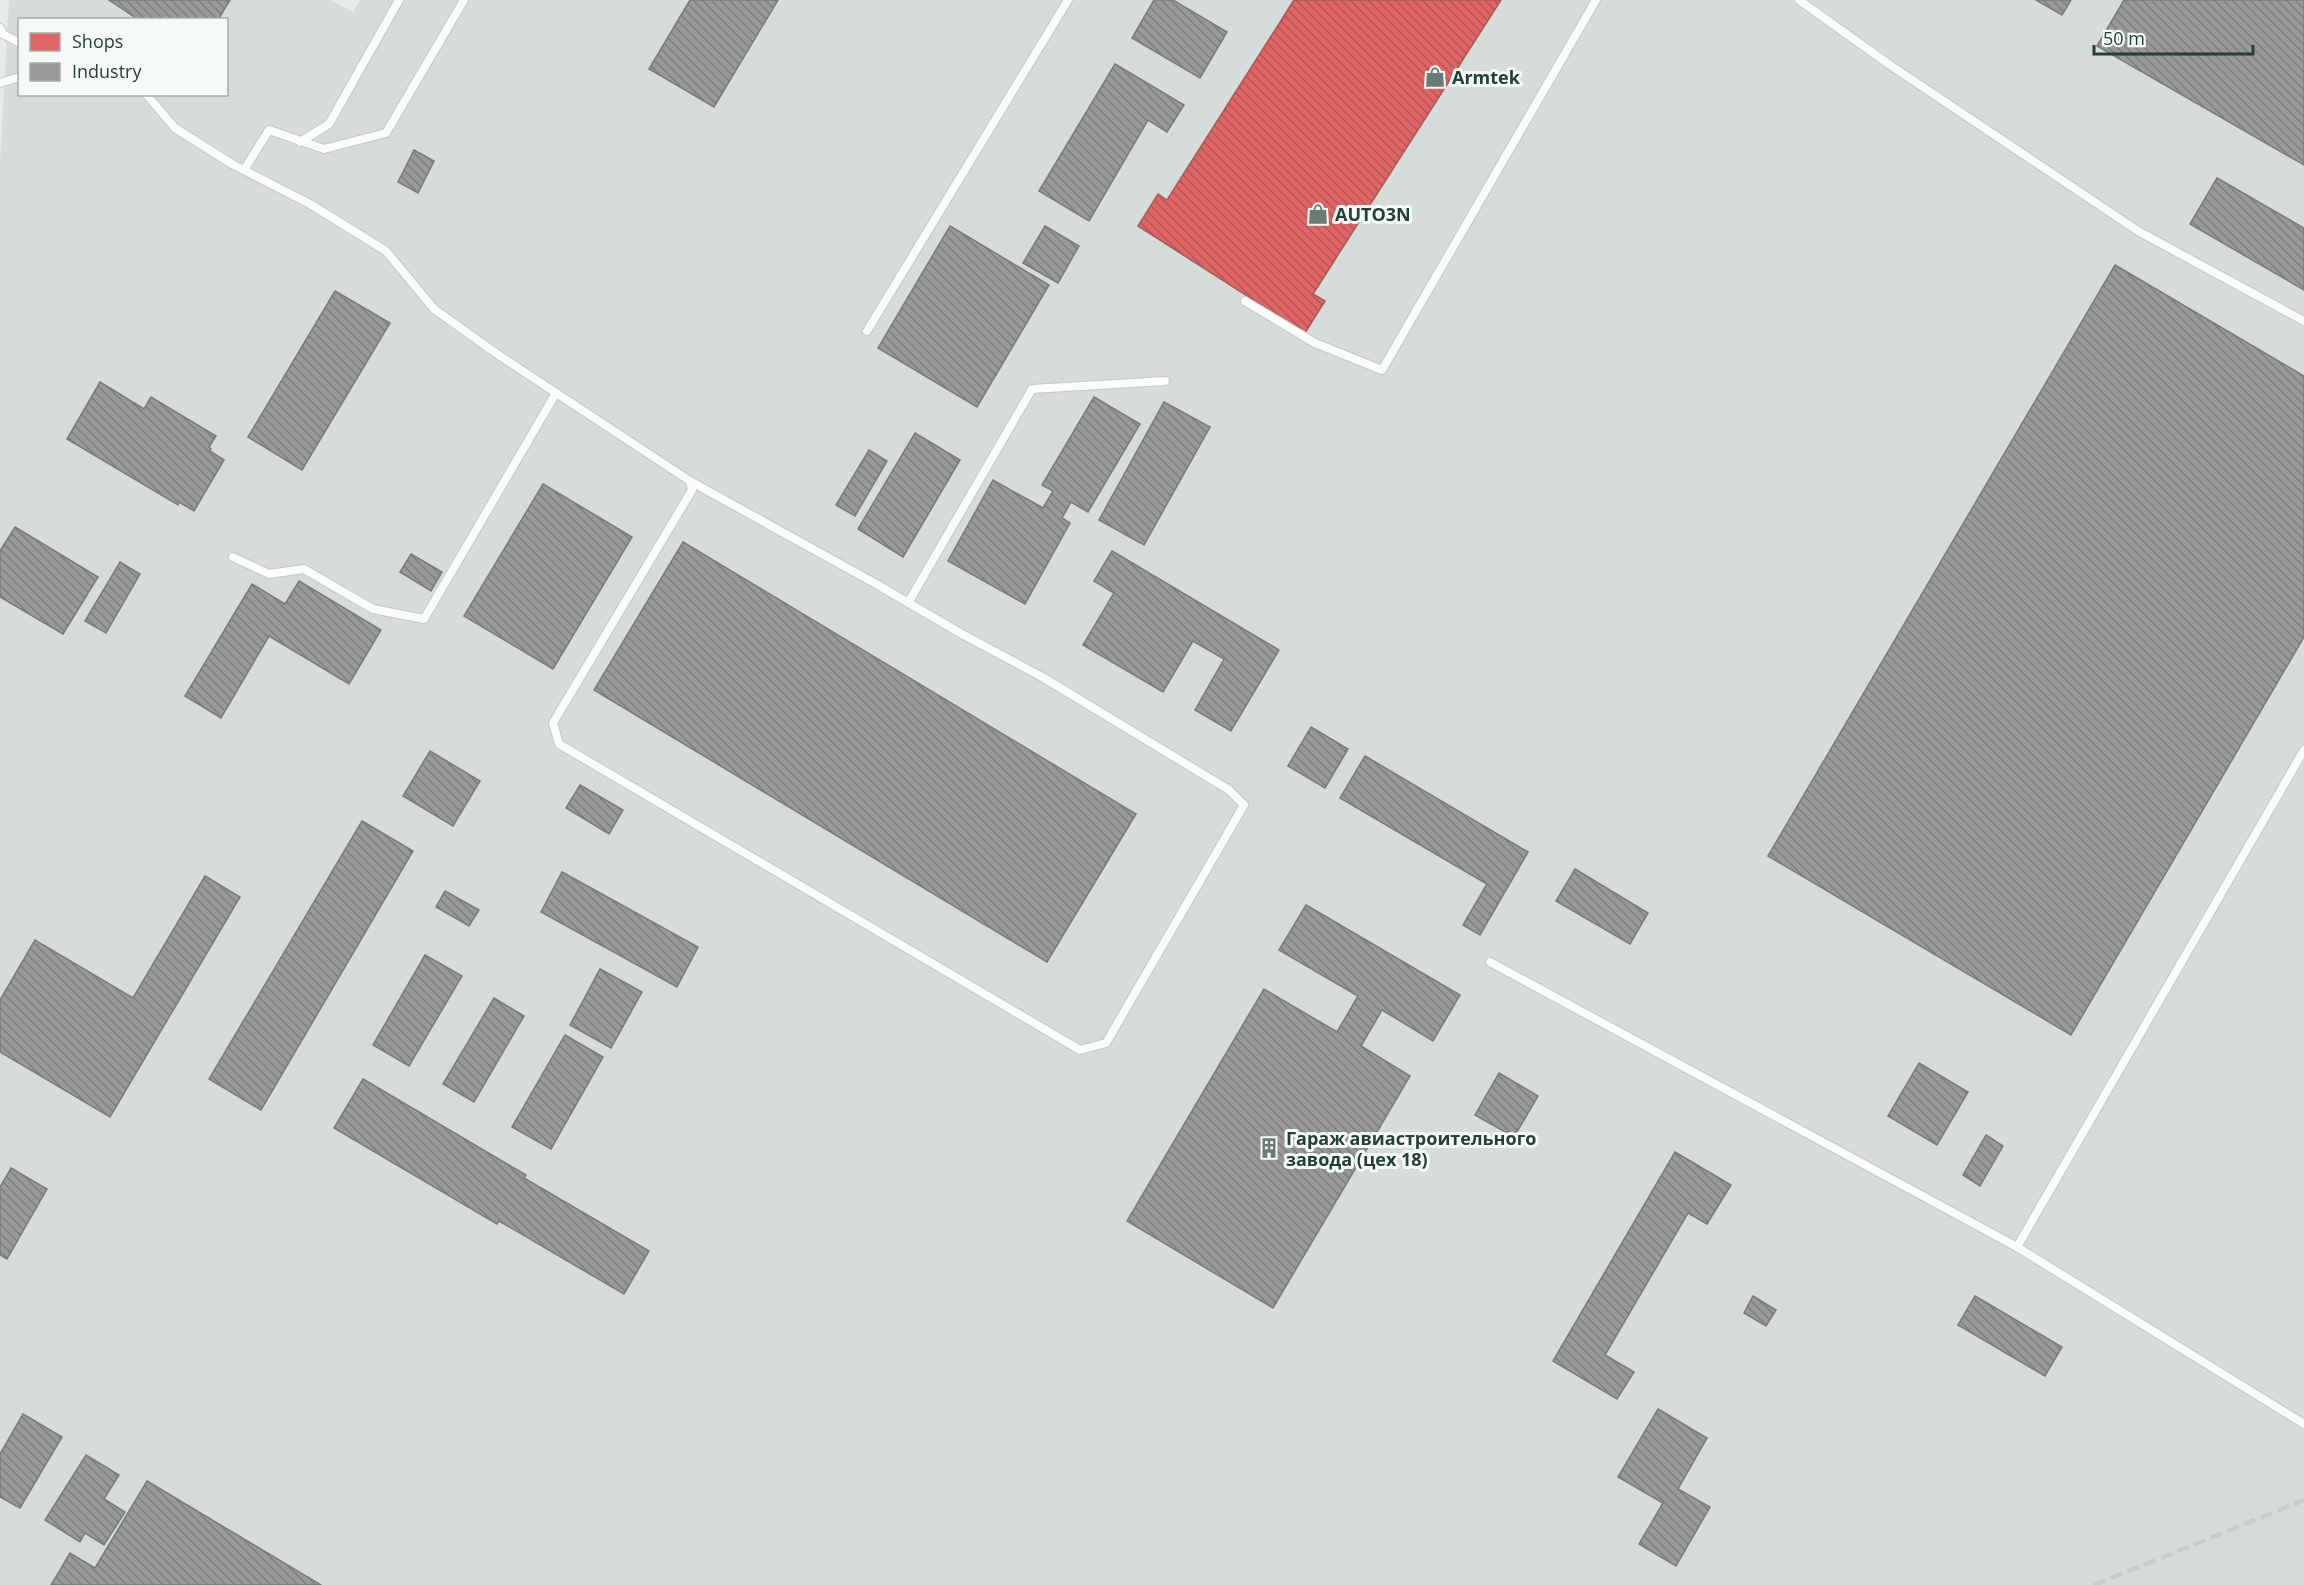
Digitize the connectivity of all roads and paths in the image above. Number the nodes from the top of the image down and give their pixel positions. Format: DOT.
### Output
graph roads {
  1 [pos="399,0"];
  2 [pos="464,0"];
  3 [pos="1068,0"];
  4 [pos="1596,0"];
  5 [pos="1799,0"];
  6 [pos="0,28"];
  7 [pos="18,43"];
  8 [pos="18,77"];
  9 [pos="0,82"];
  10 [pos="148,96"];
  11 [pos="300,142"];
  12 [pos="244,170"];
  13 [pos="1245,301"];
  14 [pos="2304,321"];
  15 [pos="867,331"];
  16 [pos="1165,381"];
  17 [pos="556,393"];
  18 [pos="690,481"];
  19 [pos="233,557"];
  20 [pos="908,603"];
  21 [pos="2304,750"];
  22 [pos="1490,962"];
  23 [pos="2017,1247"];
  24 [pos="2304,1424"];
  1 -- 11 [label="lane"];
  2 -- 11 [label="lane"];
  3 -- 15 [label="lane"];
  4 -- 13 [label="lane"];
  5 -- 14 [label="lane"];
  6 -- 7 [label="lane"];
  8 -- 9 [label="lane"];
  10 -- 12 [label="lane"];
  11 -- 12 [label="lane"];
  12 -- 17 [label="lane"];
  16 -- 20 [label="lane"];
  17 -- 18 [label="lane"];
  17 -- 19 [label="lane"];
  18 -- 20 [label="lane"];
  18 -- 20 [label="lane"];
  21 -- 23 [label="lane"];
  22 -- 23 [label="lane"];
  23 -- 24 [label="lane"];
}
